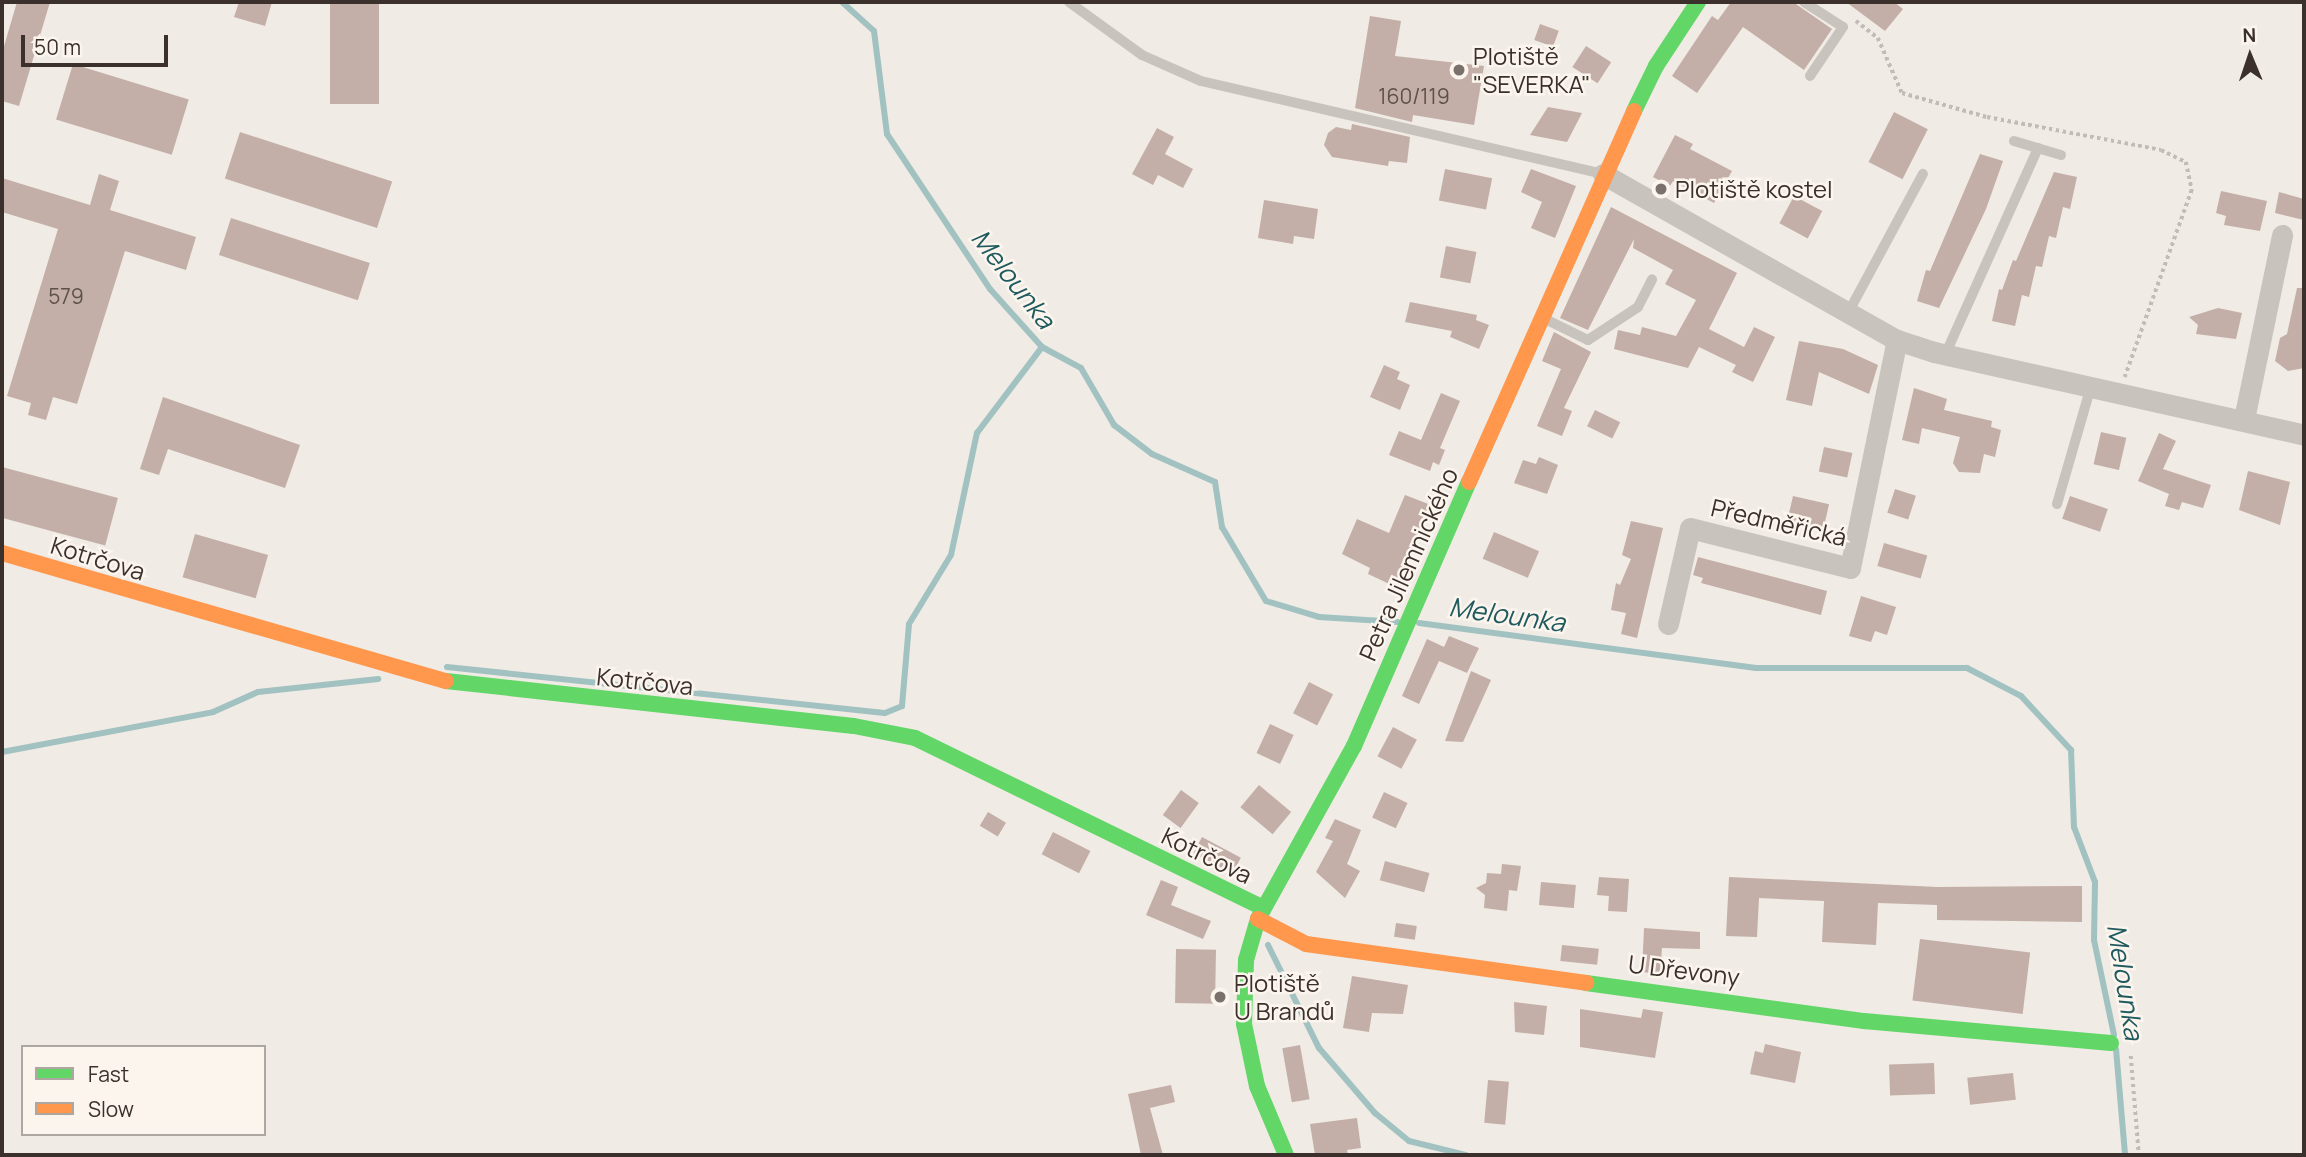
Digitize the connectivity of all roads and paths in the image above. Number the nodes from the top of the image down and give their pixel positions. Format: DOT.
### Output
graph roads {
  1 [pos="1069,2"];
  2 [pos="1698,2"];
  3 [pos="1804,2"];
  4 [pos="1810,76"];
  5 [pos="2014,141"];
  6 [pos="2038,148"];
  7 [pos="2061,155"];
  8 [pos="1603,174"];
  9 [pos="1923,174"];
  10 [pos="2282,235"];
  11 [pos="1652,279"];
  12 [pos="1848,313"];
  13 [pos="1541,317"];
  14 [pos="1897,340"];
  15 [pos="1945,355"];
  16 [pos="2091,386"];
  17 [pos="2244,419"];
  18 [pos="2304,435"];
  19 [pos="2057,504"];
  20 [pos="2,553"];
  21 [pos="1668,624"];
  22 [pos="1260,913"];
  23 [pos="2111,1043"];
  24 [pos="2131,1045"];
  25 [pos="1286,1155"];
  26 [pos="2139,1155"];
  1 -- 8 [label="lane"];
  2 -- 8 [label="street, Petra Jilemnického"];
  3 -- 4 [label="lane"];
  5 -- 6 [label="lane"];
  6 -- 7 [label="lane"];
  6 -- 15 [label="lane"];
  8 -- 12 [label="street"];
  8 -- 13 [label="street, Petra Jilemnického"];
  9 -- 12 [label="lane"];
  10 -- 17 [label="street"];
  11 -- 13 [label="lane"];
  12 -- 14 [label="street"];
  13 -- 22 [label="street, Petra Jilemnického"];
  14 -- 15 [label="street"];
  14 -- 21 [label="street, Předměřická"];
  15 -- 16 [label="street"];
  16 -- 17 [label="street"];
  16 -- 19 [label="lane"];
  17 -- 18 [label="street"];
  20 -- 22 [label="street, Kotrčova"];
  22 -- 23 [label="street, U Dřevony"];
  22 -- 25 [label="street, Petra Jilemnického"];
  24 -- 26 [label="path"];
}
